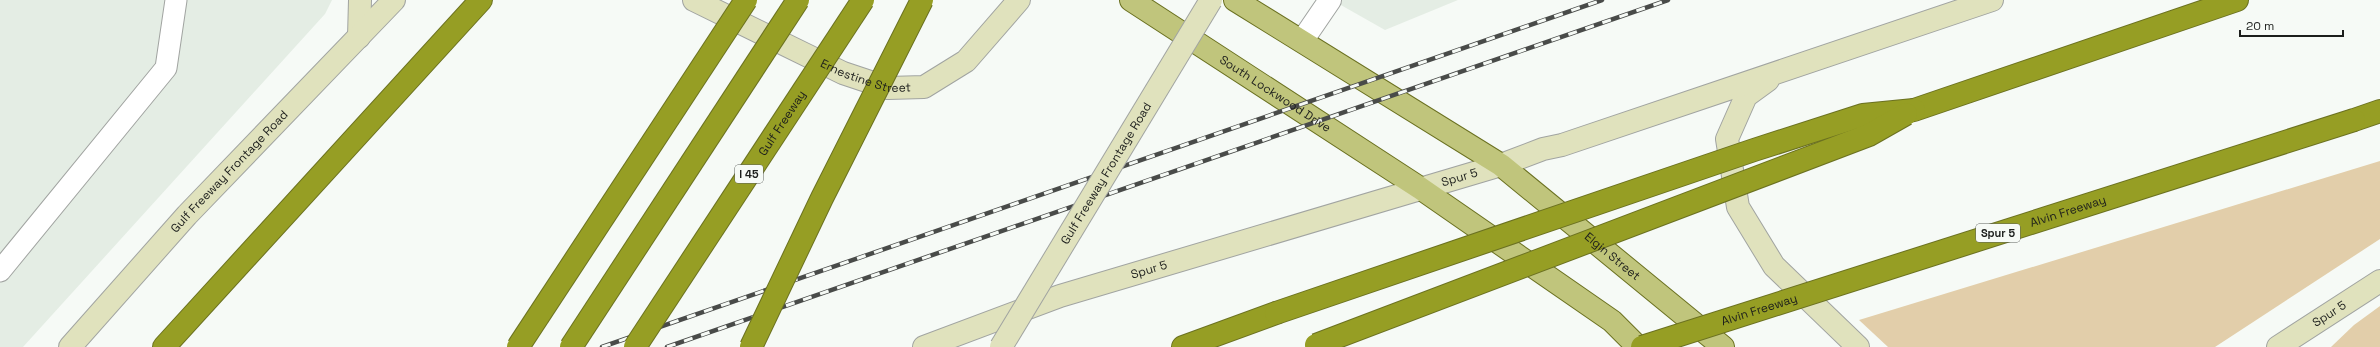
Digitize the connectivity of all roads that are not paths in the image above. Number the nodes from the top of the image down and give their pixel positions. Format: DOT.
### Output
graph roads {
  1 [pos="176,0"];
  2 [pos="360,0"];
  3 [pos="394,0"];
  4 [pos="481,0"];
  5 [pos="694,0"];
  6 [pos="746,0"];
  7 [pos="798,0"];
  8 [pos="863,0"];
  9 [pos="922,0"];
  10 [pos="1019,0"];
  11 [pos="1131,0"];
  12 [pos="1211,0"];
  13 [pos="1235,0"];
  14 [pos="1330,0"];
  15 [pos="1992,0"];
  16 [pos="2237,0"];
  17 [pos="359,37"];
  18 [pos="1302,41"];
  19 [pos="1778,72"];
  20 [pos="1914,110"];
  21 [pos="2380,111"];
  22 [pos="1501,165"];
  23 [pos="1420,188"];
  24 [pos="0,271"];
  25 [pos="2380,281"];
  26 [pos="1314,346"];
  27 [pos="70,347"];
  28 [pos="164,347"];
  29 [pos="518,347"];
  30 [pos="572,347"];
  31 [pos="635,347"];
  32 [pos="751,347"];
  33 [pos="924,347"];
  34 [pos="1001,347"];
  35 [pos="1182,347"];
  36 [pos="1638,347"];
  37 [pos="1642,347"];
  38 [pos="1723,347"];
  39 [pos="1858,347"];
  40 [pos="2278,347"];
  1 -- 24 [label="lane"];
  2 -- 17 [label="main road"];
  3 -- 17 [label="main road, Gulf Freeway Frontage Road"];
  4 -- 28 [label="highway"];
  5 -- 10 [label="main road, Ernestine Street"];
  6 -- 29 [label="highway, bridge"];
  7 -- 30 [label="highway, bridge"];
  8 -- 31 [label="highway, Gulf Freeway / I 45, bridge"];
  9 -- 32 [label="highway, bridge"];
  11 -- 23 [label="main road, South Lockwood Drive"];
  12 -- 34 [label="main road, Gulf Freeway Frontage Road, bridge"];
  13 -- 18 [label="main road"];
  14 -- 18 [label="street"];
  15 -- 19 [label="main road, Spur 5"];
  16 -- 20 [label="highway"];
  17 -- 27 [label="main road, Gulf Freeway Frontage Road"];
  18 -- 22 [label="main road"];
  19 -- 22 [label="main road, Spur 5"];
  19 -- 39 [label="main road"];
  20 -- 26 [label="highway, bridge"];
  20 -- 35 [label="highway, bridge"];
  21 -- 37 [label="highway, Alvin Freeway / Spur 5, bridge"];
  22 -- 23 [label="main road, Spur 5"];
  22 -- 38 [label="main road, Elgin Street"];
  23 -- 33 [label="main road, Spur 5"];
  23 -- 36 [label="main road"];
  25 -- 40 [label="main road, Spur 5"];
}
